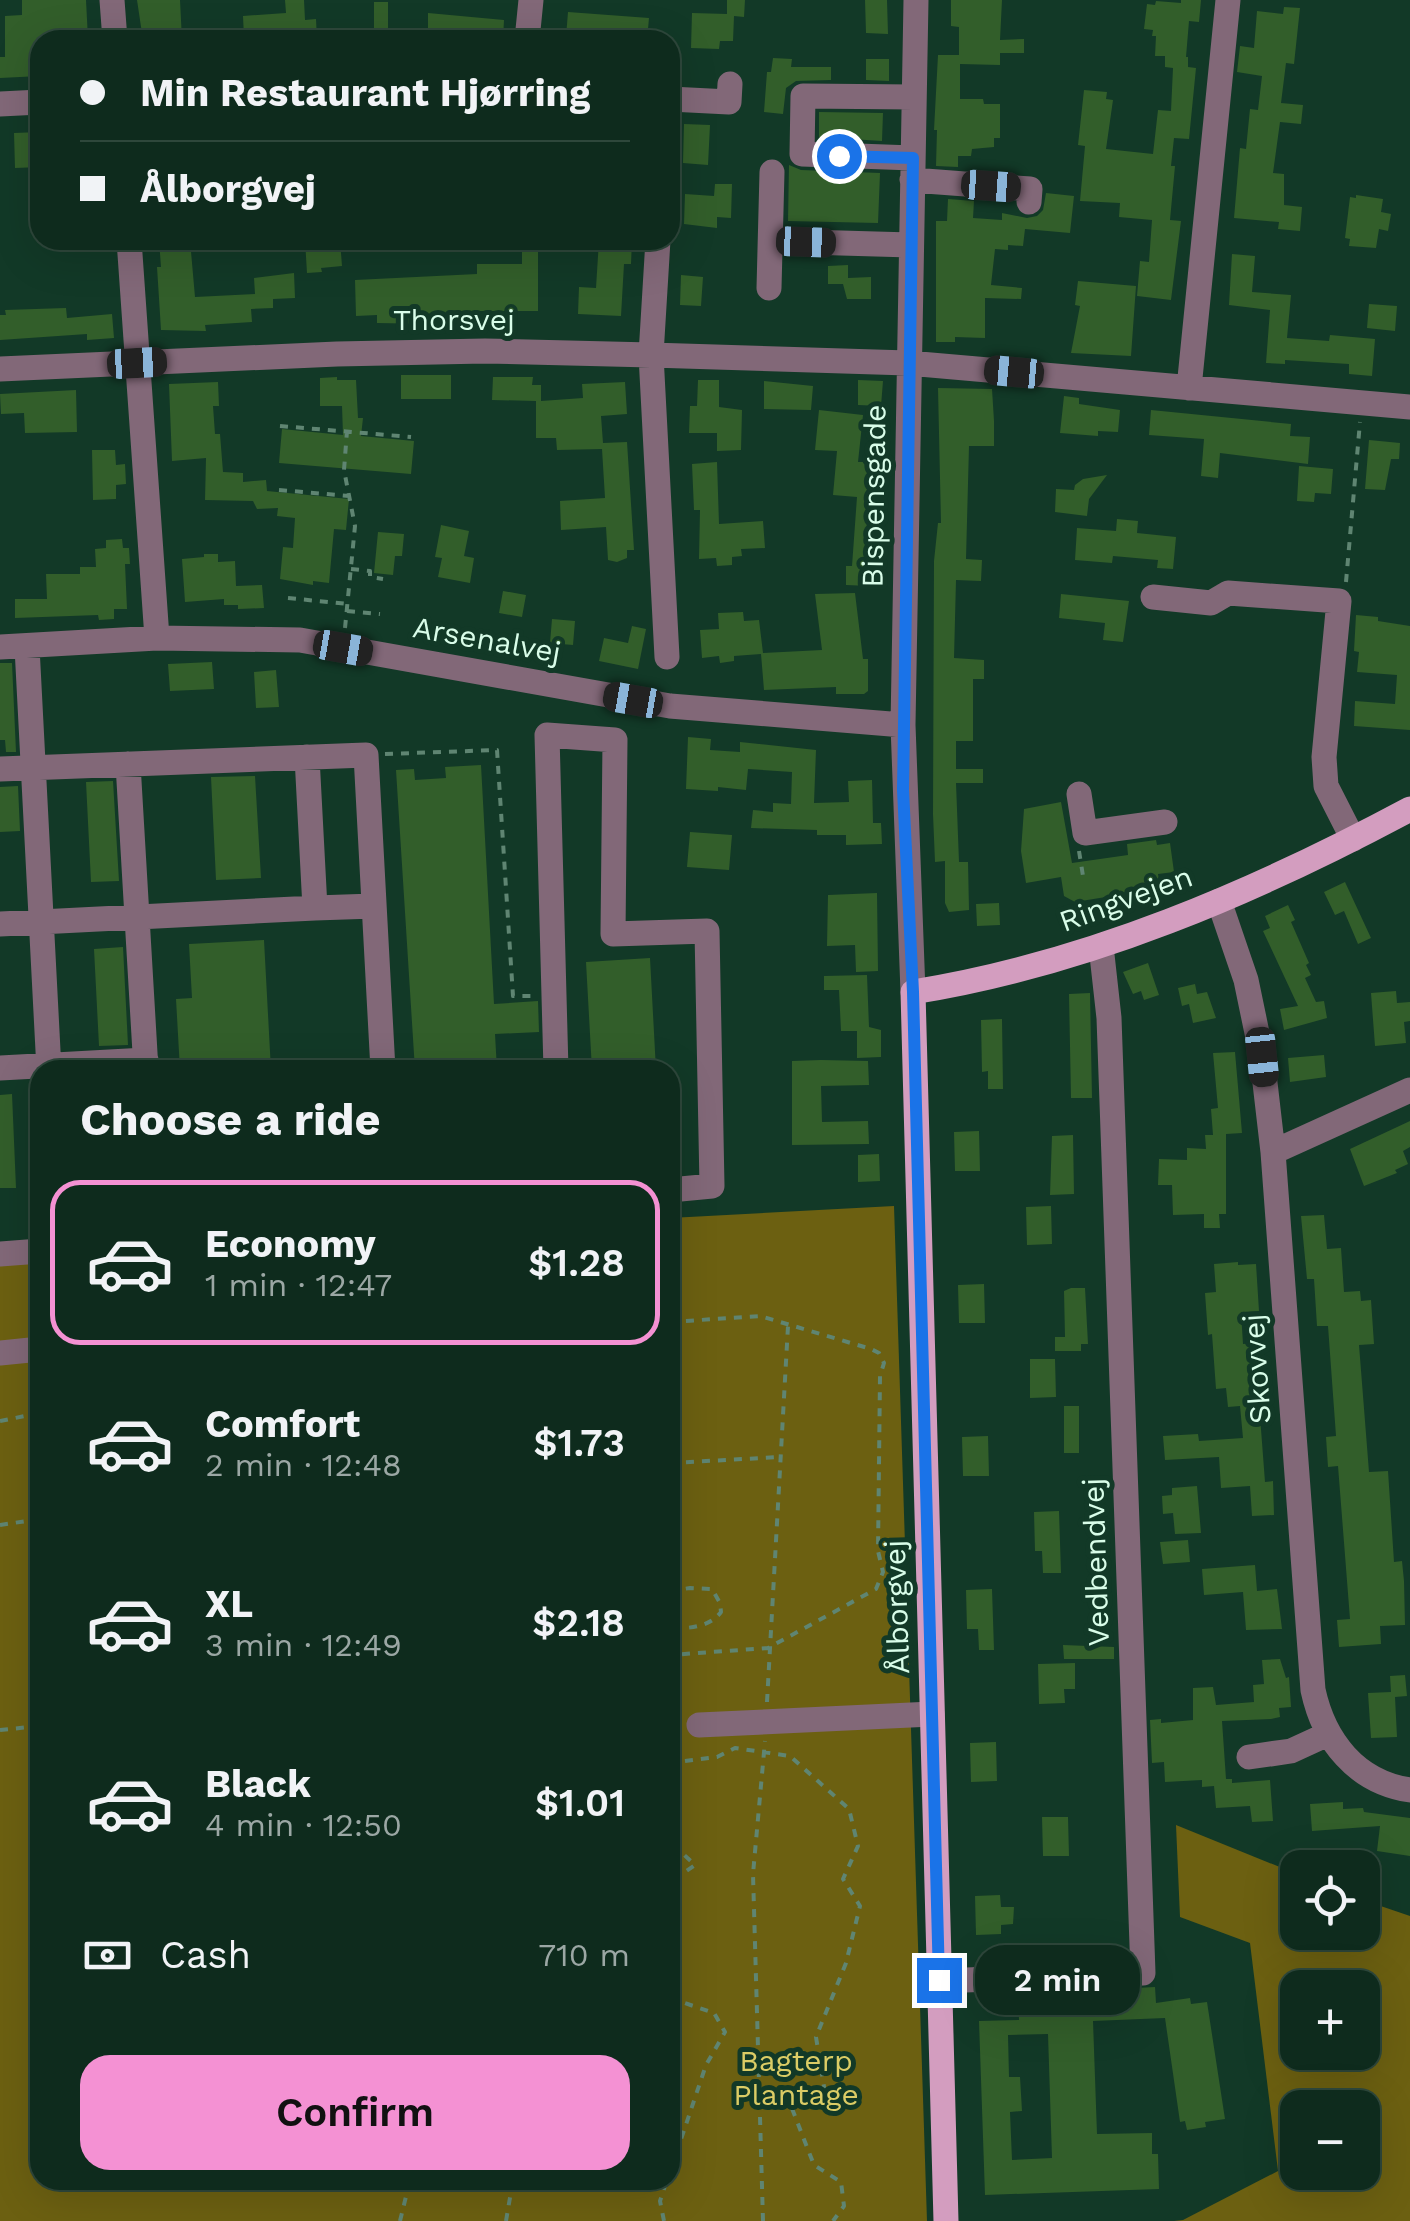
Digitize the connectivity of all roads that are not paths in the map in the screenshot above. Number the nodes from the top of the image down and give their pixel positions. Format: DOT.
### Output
graph roads {
  1 [pos="112,0"];
  2 [pos="531,0"];
  3 [pos="916,0"];
  4 [pos="1228,0"];
  5 [pos="114,30"];
  6 [pos="528,30"];
  7 [pos="730,84"];
  8 [pos="914,97"];
  9 [pos="680,100"];
  10 [pos="30,102"];
  11 [pos="0,104"];
  12 [pos="912,169"];
  13 [pos="772,172"];
  14 [pos="1029,202"];
  15 [pos="771,242"];
  16 [pos="911,245"];
  17 [pos="130,250"];
  18 [pos="657,250"];
  19 [pos="769,288"];
  20 [pos="651,355"];
  21 [pos="137,363"];
  22 [pos="908,363"];
  23 [pos="0,369"];
  24 [pos="1189,388"];
  25 [pos="1410,407"];
  26 [pos="1153,596"];
  27 [pos="158,638"];
  28 [pos="27,646"];
  29 [pos="0,648"];
  30 [pos="668,657"];
  31 [pos="903,724"];
  32 [pos="307,757"];
  33 [pos="128,764"];
  34 [pos="33,768"];
  35 [pos="0,769"];
  36 [pos="1079,794"];
  37 [pos="1410,808"];
  38 [pos="1166,822"];
  39 [pos="1353,839"];
  40 [pos="1218,901"];
  41 [pos="374,906"];
  42 [pos="315,908"];
  43 [pos="139,917"];
  44 [pos="41,921"];
  45 [pos="0,924"];
  46 [pos="1102,946"];
  47 [pos="913,992"];
  48 [pos="49,1060"];
  49 [pos="146,1060"];
  50 [pos="382,1060"];
  51 [pos="556,1060"];
  52 [pos="30,1067"];
  53 [pos="0,1068"];
  54 [pos="1410,1090"];
  55 [pos="1274,1152"];
  56 [pos="680,1189"];
  57 [pos="30,1252"];
  58 [pos="0,1254"];
  59 [pos="30,1351"];
  60 [pos="0,1353"];
  61 [pos="932,1714"];
  62 [pos="699,1725"];
  63 [pos="1328,1734"];
  64 [pos="1249,1757"];
  65 [pos="1410,1790"];
  66 [pos="939,1980"];
  67 [pos="946,2221"];
  1 -- 5 [label="street"];
  2 -- 6 [label="street"];
  3 -- 8 [label="street, Bispensgade"];
  4 -- 24 [label="street"];
  7 -- 9 [label="street"];
  8 -- 12 [label="street, Bispensgade"];
  8 -- 12 [label="street"];
  10 -- 11 [label="street"];
  12 -- 14 [label="street"];
  12 -- 16 [label="street, Bispensgade"];
  13 -- 15 [label="street"];
  15 -- 16 [label="street"];
  15 -- 19 [label="street"];
  16 -- 22 [label="street, Bispensgade"];
  17 -- 21 [label="street"];
  18 -- 20 [label="street"];
  20 -- 21 [label="street, Thorsvej"];
  20 -- 22 [label="street, Thorsvej"];
  20 -- 30 [label="street"];
  21 -- 23 [label="street, Thorsvej"];
  21 -- 27 [label="street"];
  22 -- 24 [label="street, Thorsvej"];
  22 -- 31 [label="street, Bispensgade"];
  24 -- 25 [label="street, Thorsvej"];
  26 -- 39 [label="street"];
  27 -- 28 [label="street, Arsenalvej"];
  27 -- 31 [label="street, Arsenalvej"];
  28 -- 29 [label="street, Arsenalvej"];
  28 -- 34 [label="street"];
  31 -- 47 [label="street, Bispensgade"];
  32 -- 33 [label="street"];
  32 -- 41 [label="street"];
  32 -- 42 [label="street"];
  33 -- 34 [label="street"];
  33 -- 43 [label="street"];
  34 -- 35 [label="street"];
  34 -- 44 [label="street"];
  36 -- 38 [label="street"];
  37 -- 39 [label="main road, Ringvejen"];
  39 -- 40 [label="main road, Ringvejen"];
  40 -- 46 [label="main road, Ringvejen"];
  40 -- 55 [label="street, Skovvej"];
  41 -- 42 [label="street"];
  41 -- 50 [label="street"];
  42 -- 43 [label="street"];
  43 -- 44 [label="street"];
  43 -- 49 [label="street"];
  44 -- 45 [label="street"];
  44 -- 48 [label="street"];
  46 -- 47 [label="main road, Ringvejen"];
  46 -- 66 [label="street, Vedbendvej"];
  47 -- 61 [label="main road, Ålborgvej"];
  51 -- 56 [label="street"];
  52 -- 53 [label="street"];
  54 -- 55 [label="street"];
  55 -- 63 [label="street, Skovvej"];
  57 -- 58 [label="street"];
  59 -- 60 [label="street"];
  61 -- 62 [label="street"];
  61 -- 66 [label="main road, Ålborgvej"];
  63 -- 64 [label="street"];
  63 -- 65 [label="street, Skovvej"];
  66 -- 67 [label="main road, Ålborgvej"];
}
